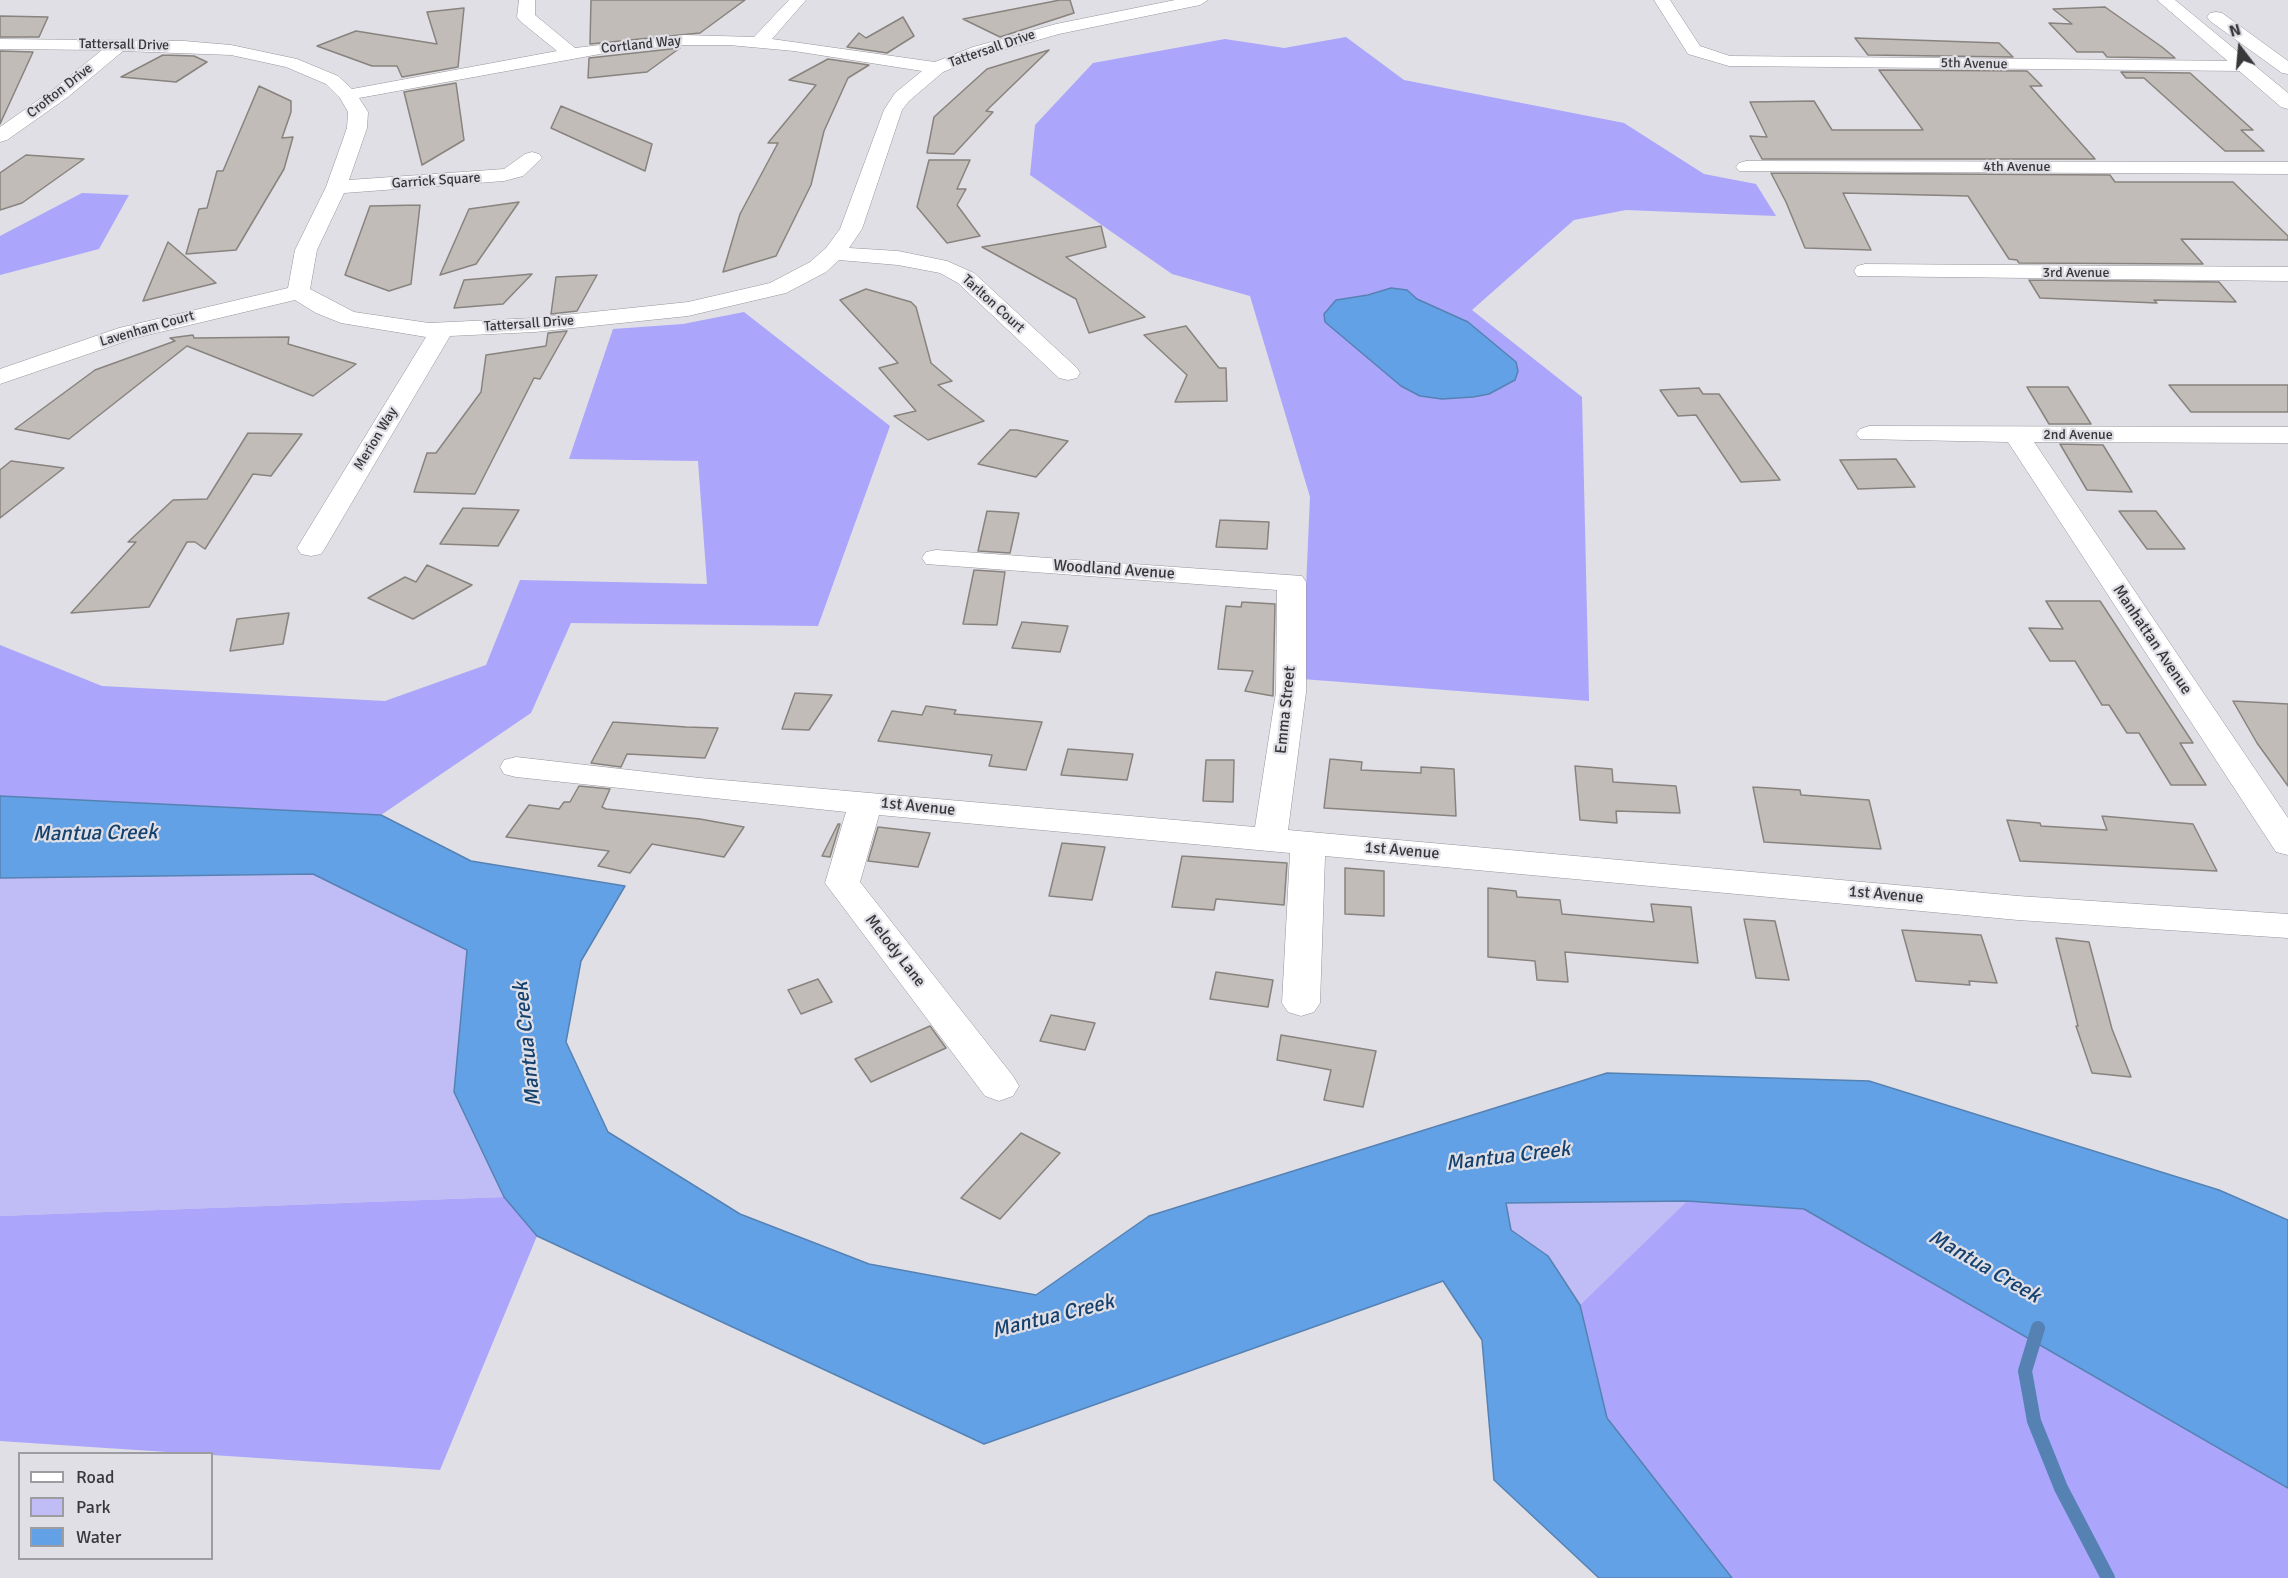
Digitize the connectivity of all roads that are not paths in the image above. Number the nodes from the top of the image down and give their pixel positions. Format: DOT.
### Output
graph roads {
  1 [pos="527,0"];
  2 [pos="798,0"];
  3 [pos="1200,0"];
  4 [pos="1662,0"];
  5 [pos="2165,0"];
  6 [pos="2207,7"];
  7 [pos="759,42"];
  8 [pos="0,44"];
  9 [pos="119,45"];
  10 [pos="571,54"];
  11 [pos="2244,66"];
  12 [pos="937,68"];
  13 [pos="2288,69"];
  14 [pos="348,95"];
  15 [pos="2288,103"];
  16 [pos="0,136"];
  17 [pos="532,158"];
  18 [pos="1746,167"];
  19 [pos="2288,168"];
  20 [pos="336,187"];
  21 [pos="834,253"];
  22 [pos="1865,271"];
  23 [pos="2288,274"];
  24 [pos="298,292"];
  25 [pos="442,330"];
  26 [pos="1068,373"];
  27 [pos="0,378"];
  28 [pos="1869,434"];
  29 [pos="2016,435"];
  30 [pos="2284,440"];
  31 [pos="311,548"];
  32 [pos="936,558"];
  33 [pos="1292,582"];
  34 [pos="516,766"];
  35 [pos="866,802"];
  36 [pos="1270,838"];
  37 [pos="1308,842"];
  38 [pos="2288,844"];
  39 [pos="2288,926"];
  40 [pos="1301,1003"];
  41 [pos="999,1086"];
  1 -- 10 [label="street"];
  2 -- 7 [label="street"];
  3 -- 12 [label="street, Tattersall Drive"];
  4 -- 11 [label="street, 5th Avenue"];
  5 -- 11 [label="street"];
  6 -- 13 [label="street"];
  7 -- 10 [label="street, Cortland Way"];
  7 -- 12 [label="street, Cortland Way"];
  8 -- 9 [label="street, Tattersall Drive"];
  9 -- 14 [label="street, Tattersall Drive"];
  9 -- 16 [label="street, Crofton Drive"];
  10 -- 14 [label="street, Cortland Way"];
  11 -- 15 [label="street"];
  12 -- 21 [label="street, Tattersall Drive"];
  14 -- 20 [label="street"];
  17 -- 20 [label="street, Garrick Square"];
  18 -- 19 [label="street, 4th Avenue"];
  20 -- 24 [label="street"];
  21 -- 25 [label="street, Tattersall Drive"];
  21 -- 26 [label="street, Tarlton Court"];
  22 -- 23 [label="street, 3rd Avenue"];
  24 -- 25 [label="street, Tattersall Drive"];
  24 -- 27 [label="street, Lavenham Court"];
  25 -- 31 [label="street, Merion Way"];
  28 -- 29 [label="street, 2nd Avenue"];
  29 -- 30 [label="street, 2nd Avenue"];
  29 -- 38 [label="street, Manhattan Avenue"];
  32 -- 33 [label="street, Woodland Avenue"];
  33 -- 36 [label="street, Emma Street"];
  34 -- 35 [label="street, 1st Avenue"];
  35 -- 36 [label="street, 1st Avenue"];
  35 -- 41 [label="street, Melody Lane"];
  36 -- 37 [label="street, 1st Avenue"];
  37 -- 39 [label="street, 1st Avenue"];
  37 -- 40 [label="street"];
}
